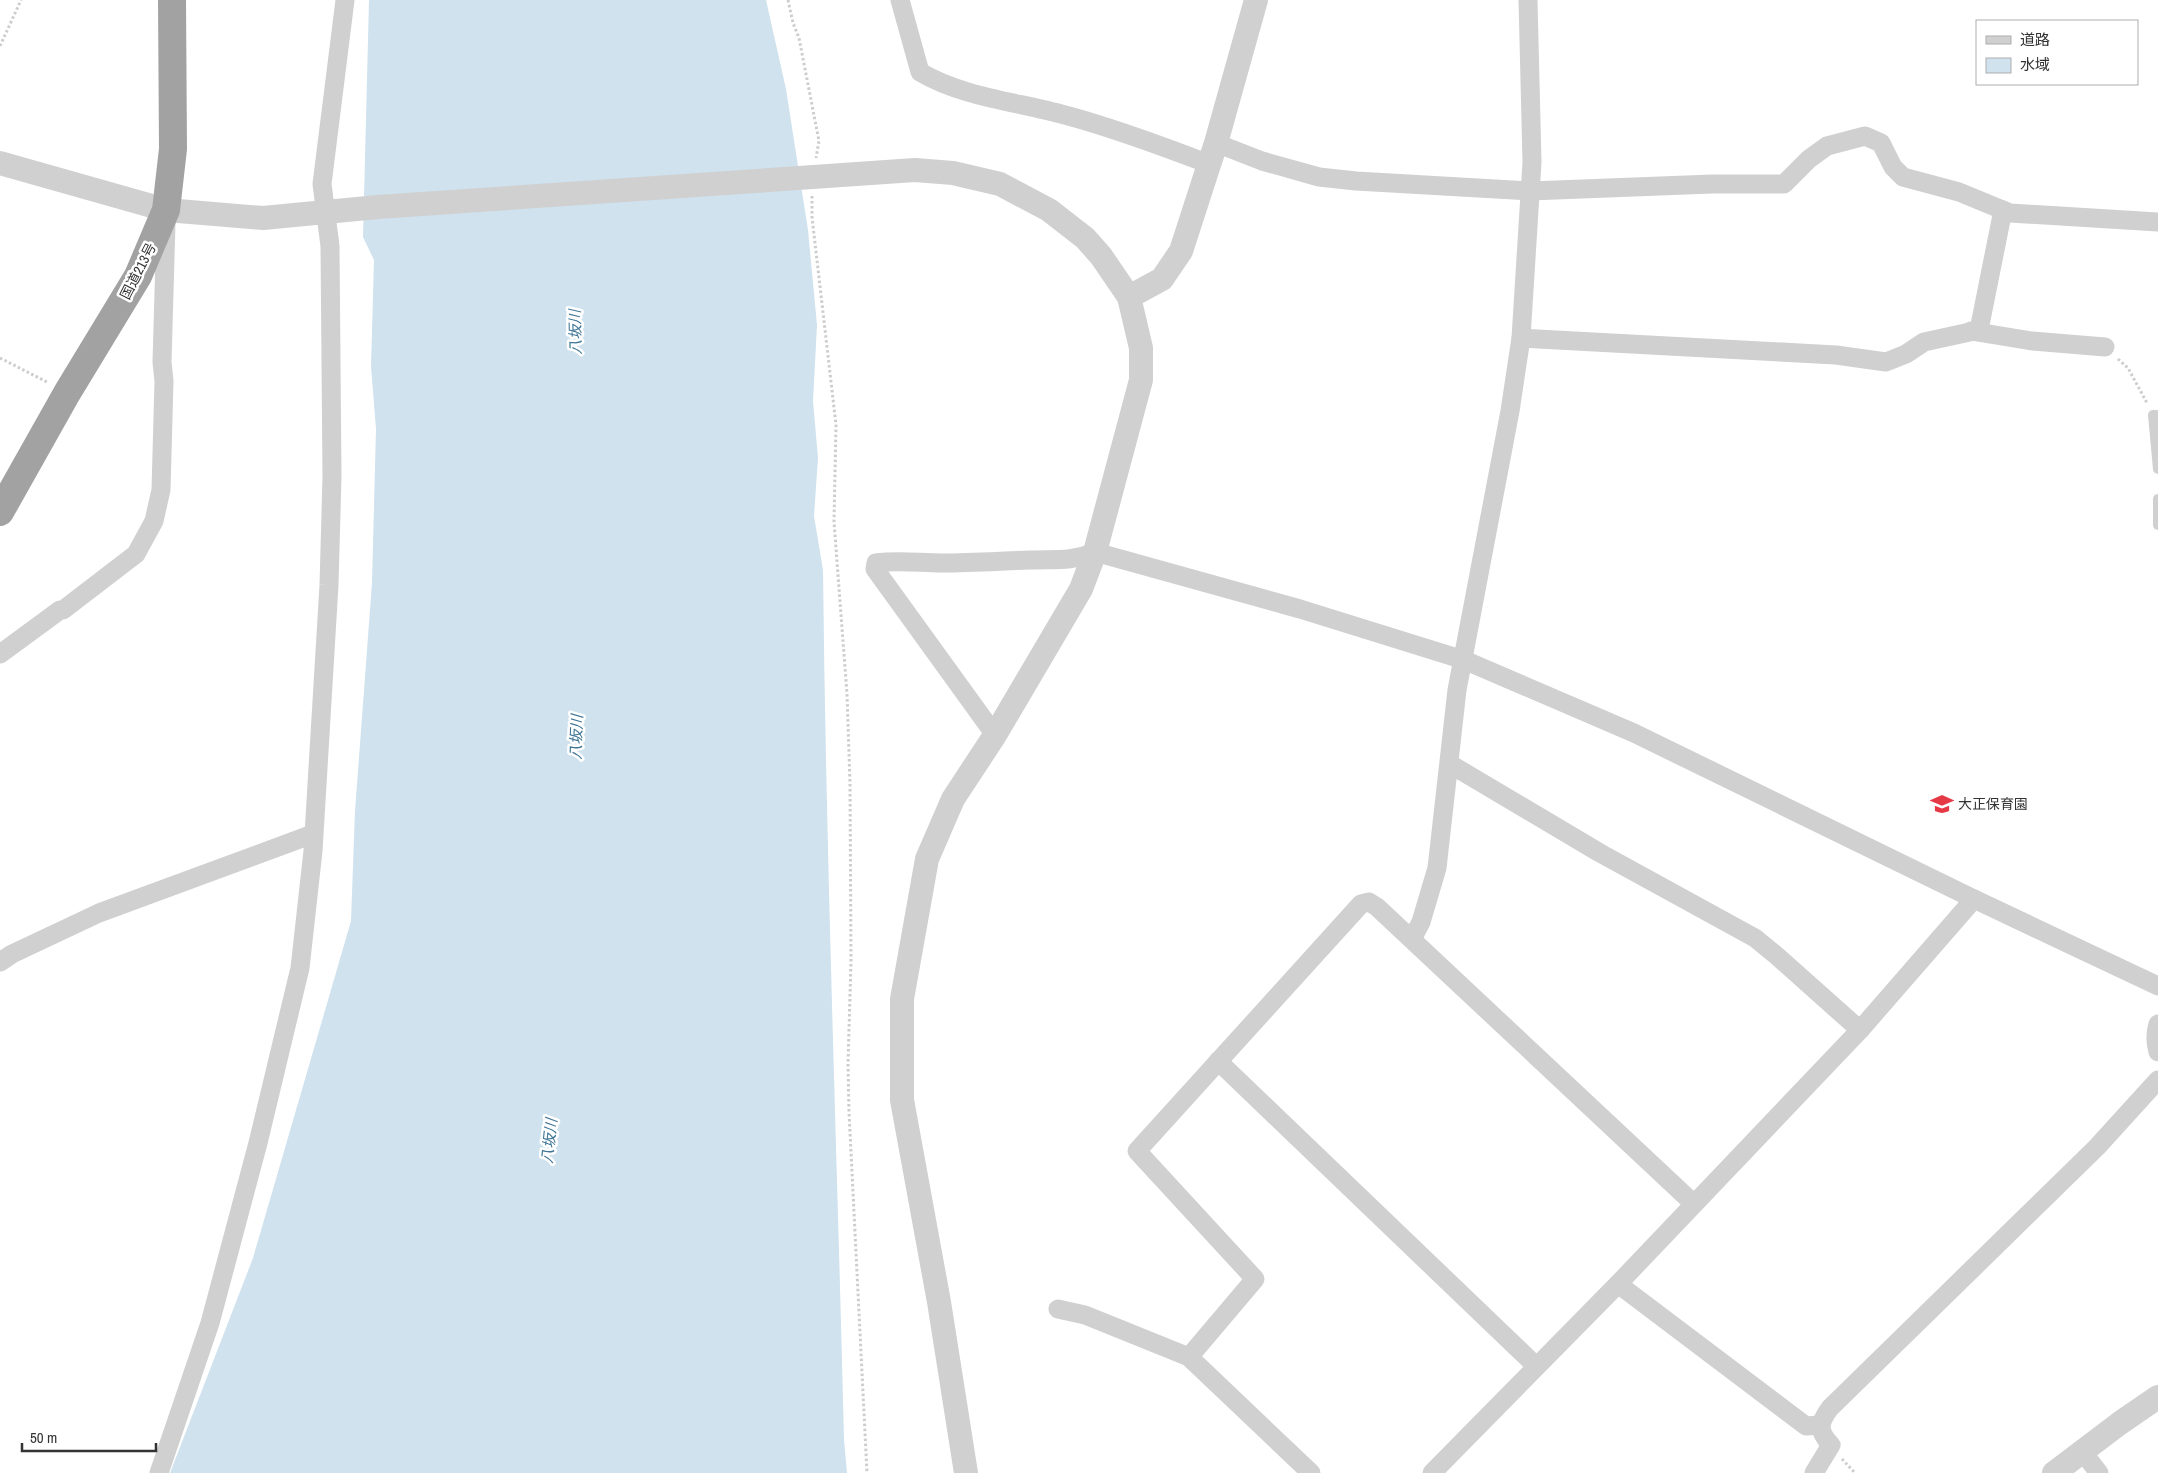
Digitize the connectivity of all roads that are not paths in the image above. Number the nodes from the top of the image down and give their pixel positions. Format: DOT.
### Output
graph roads {
  1 [pos="172,0"];
  2 [pos="345,0"];
  3 [pos="900,0"];
  4 [pos="1256,0"];
  5 [pos="1528,0"];
  6 [pos="1212,154"];
  7 [pos="0,163"];
  8 [pos="1530,191"];
  9 [pos="166,210"];
  10 [pos="2003,210"];
  11 [pos="326,212"];
  12 [pos="2158,222"];
  13 [pos="1129,297"];
  14 [pos="1971,331"];
  15 [pos="1521,338"];
  16 [pos="2105,347"];
  17 [pos="2156,415"];
  18 [pos="2158,469"];
  19 [pos="2158,498"];
  20 [pos="0,512"];
  21 [pos="2158,525"];
  22 [pos="1095,552"];
  23 [pos="0,654"];
  24 [pos="1464,660"];
  25 [pos="995,735"];
  26 [pos="1450,764"];
  27 [pos="313,834"];
  28 [pos="1974,899"];
  29 [pos="1412,939"];
  30 [pos="0,962"];
  31 [pos="2158,986"];
  32 [pos="2158,1024"];
  33 [pos="1860,1030"];
  34 [pos="2158,1052"];
  35 [pos="1218,1061"];
  36 [pos="2158,1080"];
  37 [pos="1694,1204"];
  38 [pos="1618,1284"];
  39 [pos="1058,1309"];
  40 [pos="1189,1357"];
  41 [pos="1536,1366"];
  42 [pos="2158,1397"];
  43 [pos="1820,1425"];
  44 [pos="2082,1451"];
  45 [pos="159,1473"];
  46 [pos="966,1473"];
  47 [pos="1311,1473"];
  48 [pos="1432,1473"];
  49 [pos="1814,1473"];
  50 [pos="2054,1473"];
  51 [pos="2099,1473"];
  1 -- 9 [label="highway, 国道213号"];
  2 -- 11 [label="street"];
  3 -- 6 [label="street"];
  4 -- 6 [label="street"];
  5 -- 8 [label="street"];
  6 -- 8 [label="street"];
  6 -- 13 [label="street"];
  7 -- 9 [label="street"];
  8 -- 10 [label="street"];
  8 -- 15 [label="street"];
  9 -- 11 [label="street"];
  9 -- 20 [label="highway, 国道213号"];
  9 -- 23 [label="street"];
  10 -- 12 [label="street"];
  10 -- 14 [label="street"];
  11 -- 13 [label="street"];
  11 -- 27 [label="street"];
  13 -- 22 [label="street"];
  14 -- 15 [label="street"];
  14 -- 16 [label="street"];
  15 -- 24 [label="street"];
  17 -- 18 [label="lane"];
  19 -- 21 [label="lane"];
  22 -- 24 [label="street"];
  22 -- 25 [label="street"];
  22 -- 25 [label="street"];
  24 -- 26 [label="street"];
  24 -- 28 [label="street"];
  25 -- 46 [label="street"];
  26 -- 29 [label="street"];
  26 -- 33 [label="street"];
  27 -- 30 [label="street"];
  27 -- 45 [label="street"];
  28 -- 31 [label="street"];
  28 -- 33 [label="street"];
  29 -- 35 [label="street"];
  29 -- 37 [label="street"];
  32 -- 34 [label="street"];
  33 -- 37 [label="street"];
  35 -- 40 [label="street"];
  35 -- 41 [label="street"];
  36 -- 43 [label="street"];
  37 -- 38 [label="street"];
  38 -- 41 [label="street"];
  38 -- 43 [label="street"];
  39 -- 40 [label="street"];
  40 -- 47 [label="street"];
  41 -- 48 [label="street"];
  42 -- 44 [label="street"];
  43 -- 49 [label="street"];
  44 -- 50 [label="street"];
  44 -- 51 [label="street"];
}
